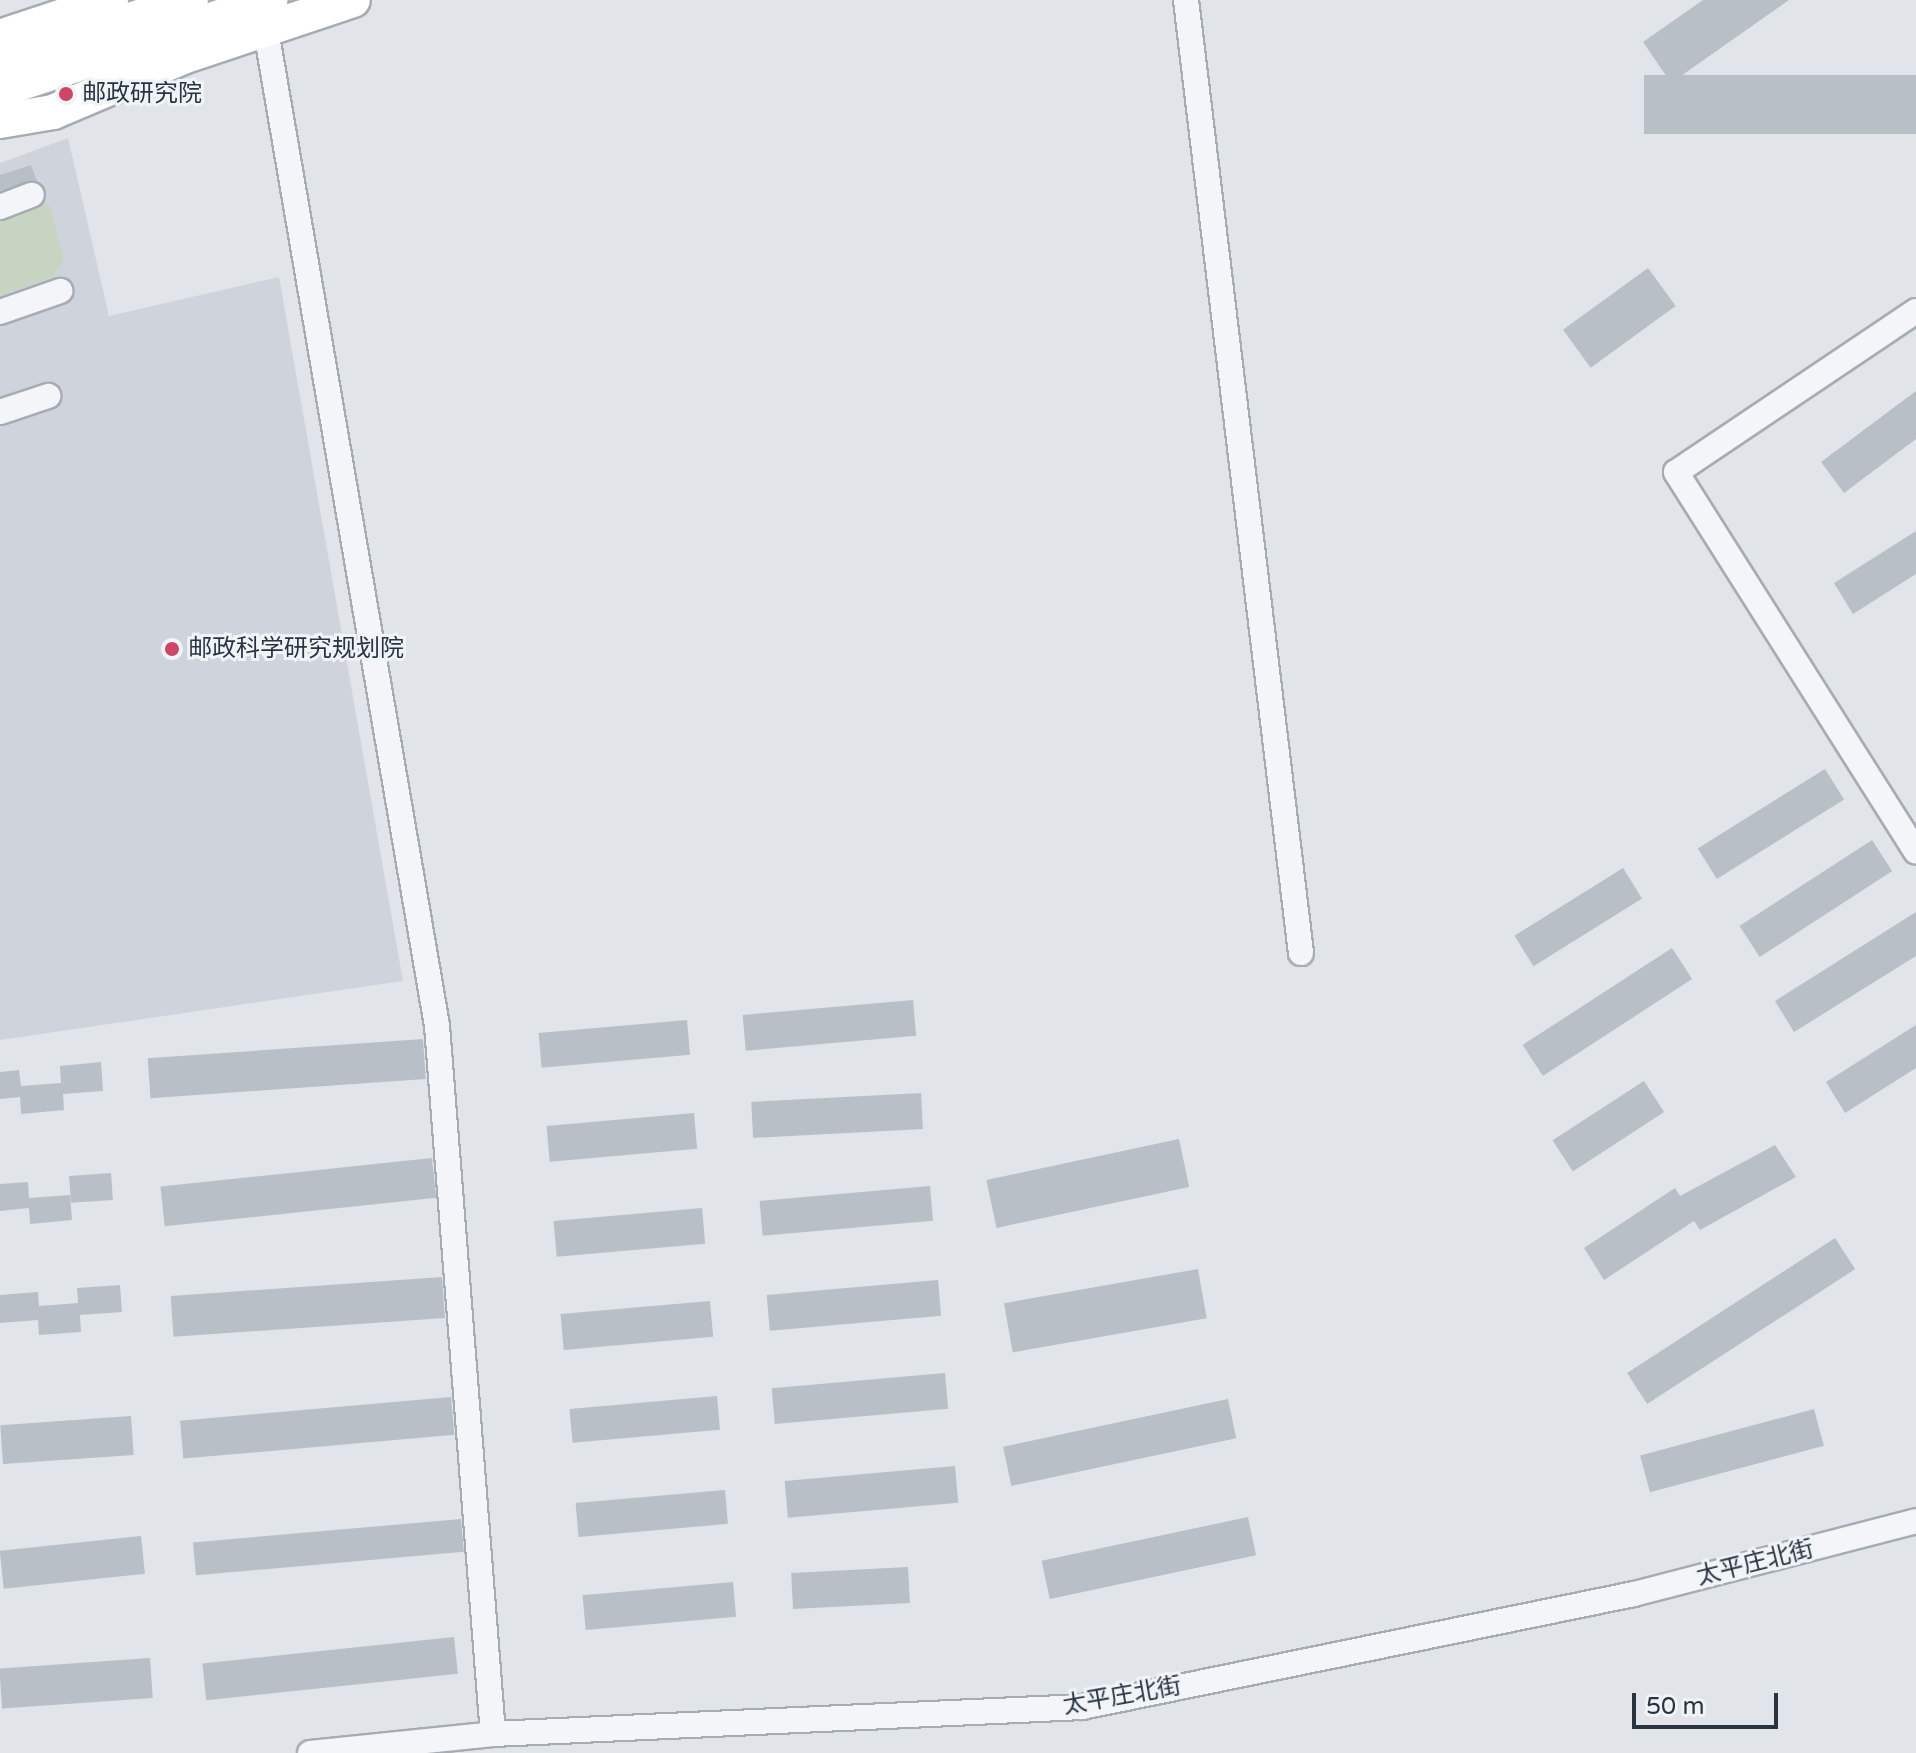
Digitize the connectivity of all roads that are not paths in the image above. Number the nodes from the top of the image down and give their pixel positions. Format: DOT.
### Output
graph roads {
  1 [pos="111,0"];
  2 [pos="191,0"];
  3 [pos="353,0"];
  4 [pos="1186,0"];
  5 [pos="266,11"];
  6 [pos="0,37"];
  7 [pos="0,63"];
  8 [pos="0,90"];
  9 [pos="0,121"];
  10 [pos="32,195"];
  11 [pos="0,207"];
  12 [pos="60,291"];
  13 [pos="1916,311"];
  14 [pos="0,312"];
  15 [pos="48,396"];
  16 [pos="0,412"];
  17 [pos="1916,851"];
  18 [pos="1301,953"];
  19 [pos="1916,1521"];
  20 [pos="493,1734"];
  21 [pos="310,1753"];
  1 -- 6 [label="street"];
  2 -- 7 [label="street"];
  3 -- 5 [label="street"];
  4 -- 18 [label="street"];
  5 -- 8 [label="street"];
  5 -- 9 [label="street"];
  5 -- 20 [label="street"];
  10 -- 11 [label="street"];
  12 -- 14 [label="street"];
  13 -- 17 [label="street"];
  15 -- 16 [label="street"];
  19 -- 20 [label="street, 太平庄北街"];
  20 -- 21 [label="street, 太平庄北街"];
}
